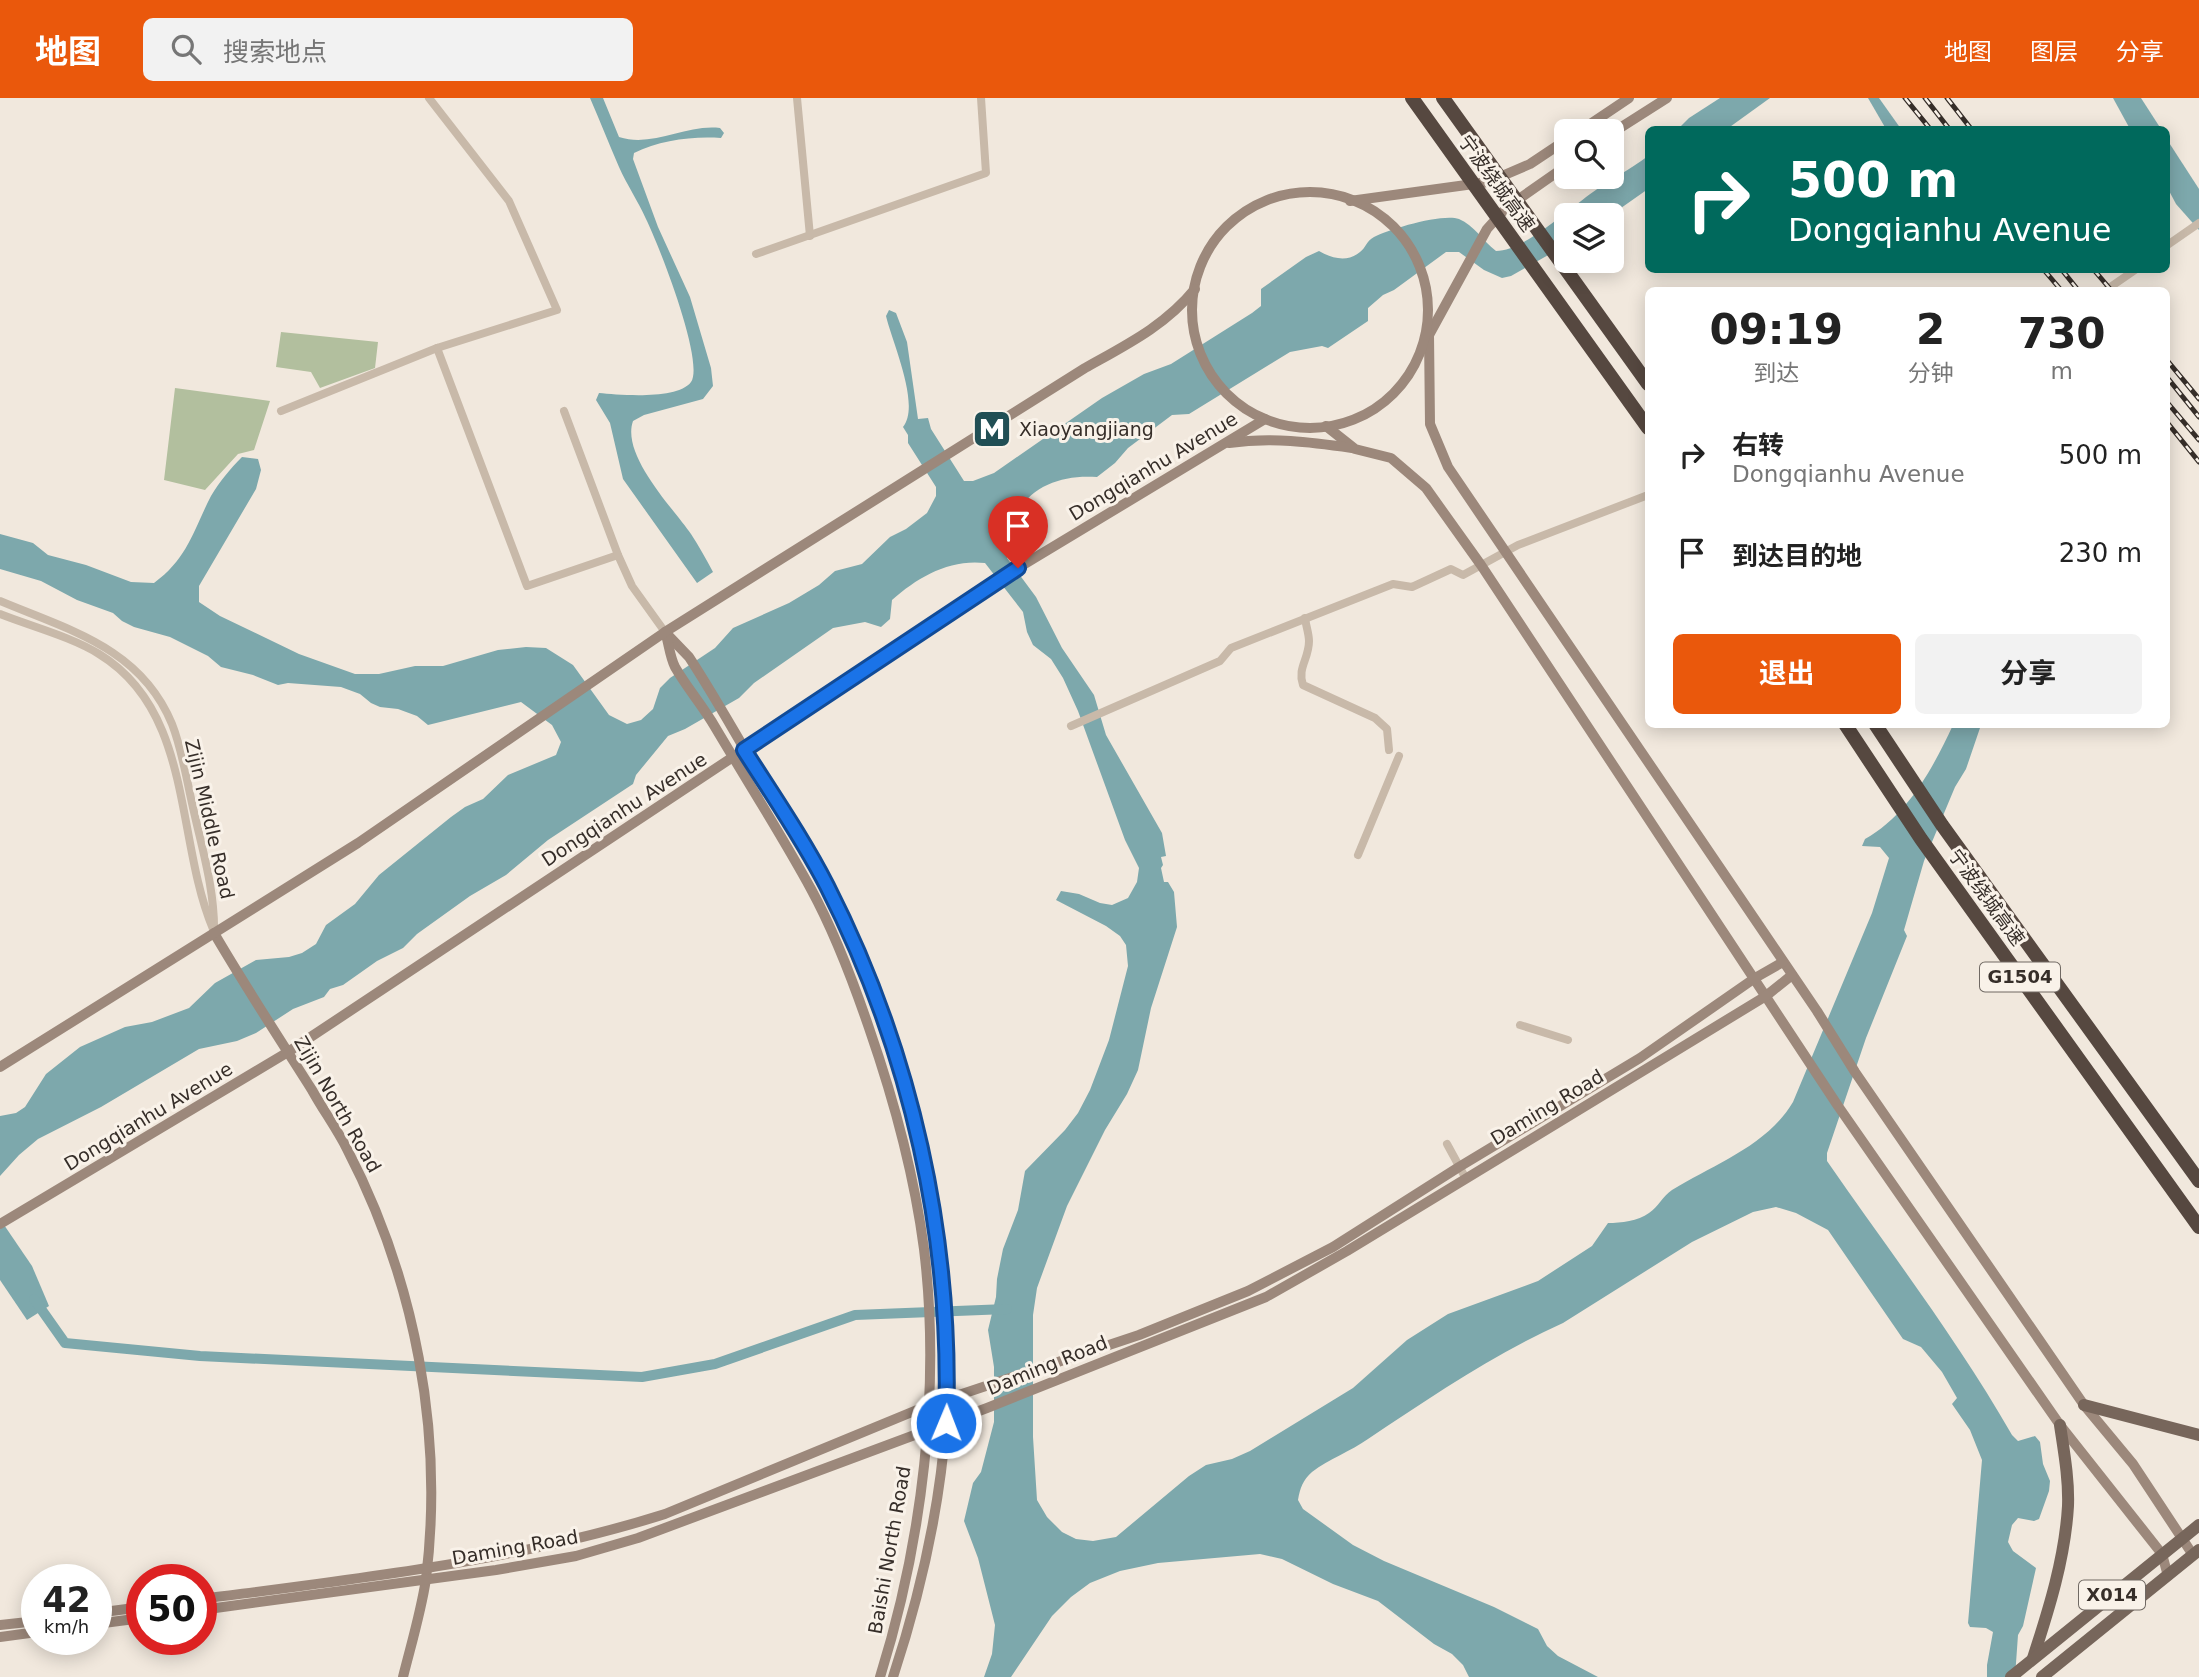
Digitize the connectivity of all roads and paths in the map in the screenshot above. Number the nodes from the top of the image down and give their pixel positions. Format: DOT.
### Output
graph roads {
  1 [pos="429,98"];
  2 [pos="797,98"];
  3 [pos="981,98"];
  4 [pos="1412,98"];
  5 [pos="1443,98"];
  6 [pos="1629,98"];
  7 [pos="1667,98"];
  8 [pos="1598,119"];
  9 [pos="1624,126"];
  10 [pos="1554,148"];
  11 [pos="1554,174"];
  12 [pos="1349,201"];
  13 [pos="2197,224"];
  14 [pos="810,236"];
  15 [pos="2170,243"];
  16 [pos="756,254"];
  17 [pos="2131,273"];
  18 [pos="2110,287"];
  19 [pos="1195,289"];
  20 [pos="1429,335"];
  21 [pos="437,348"];
  22 [pos="1645,380"];
  23 [pos="281,411"];
  24 [pos="564,411"];
  25 [pos="1265,419"];
  26 [pos="1645,424"];
  27 [pos="1326,426"];
  28 [pos="1223,443"];
  29 [pos="1355,449"];
  30 [pos="1645,496"];
  31 [pos="1506,550"];
  32 [pos="618,555"];
  33 [pos="1481,565"];
  34 [pos="0,601"];
  35 [pos="0,614"];
  36 [pos="1305,618"];
  37 [pos="665,632"];
  38 [pos="1070,726"];
  39 [pos="1848,728"];
  40 [pos="1878,728"];
  41 [pos="744,750"];
  42 [pos="1389,750"];
  43 [pos="1399,756"];
  44 [pos="732,758"];
  45 [pos="1358,855"];
  46 [pos="214,933"];
  47 [pos="1783,962"];
  48 [pos="1792,975"];
  49 [pos="1755,978"];
  50 [pos="1766,996"];
  51 [pos="1520,1025"];
  52 [pos="1568,1040"];
  53 [pos="288,1052"];
  54 [pos="0,1067"];
  55 [pos="1447,1144"];
  56 [pos="1458,1167"];
  57 [pos="1465,1177"];
  58 [pos="2199,1181"];
  59 [pos="1,1223"];
  60 [pos="2199,1227"];
  61 [pos="947,1400"];
  62 [pos="929,1405"];
  63 [pos="2084,1405"];
  64 [pos="946,1423"];
  65 [pos="2060,1425"];
  66 [pos="927,1430"];
  67 [pos="2199,1435"];
  68 [pos="2199,1525"];
  69 [pos="2181,1539"];
  70 [pos="2196,1552"];
  71 [pos="2162,1554"];
  72 [pos="427,1567"];
  73 [pos="2168,1576"];
  74 [pos="425,1580"];
  75 [pos="217,1597"];
  76 [pos="217,1608"];
  77 [pos="21,1623"];
  78 [pos="0,1625"];
  79 [pos="21,1634"];
  80 [pos="0,1637"];
  81 [pos="2029,1662"];
  82 [pos="403,1677"];
  83 [pos="880,1677"];
  84 [pos="893,1677"];
  85 [pos="2011,1677"];
  86 [pos="2042,1677"];
  1 -- 21 [label="street"];
  2 -- 14 [label="street"];
  3 -- 14 [label="street"];
  4 -- 26 [label="highway, 宁波绕城高速, bridge"];
  5 -- 22 [label="highway, 宁波绕城高速, bridge"];
  6 -- 8 [label="main road"];
  7 -- 9 [label="main road"];
  10 -- 12 [label="main road"];
  11 -- 20 [label="main road"];
  12 -- 19 [label="main road"];
  12 -- 20 [label="main road"];
  13 -- 15 [label="street"];
  14 -- 16 [label="street"];
  17 -- 18 [label="street"];
  19 -- 25 [label="main road"];
  19 -- 37 [label="main road"];
  20 -- 27 [label="main road"];
  20 -- 31 [label="main road"];
  21 -- 23 [label="street"];
  21 -- 32 [label="street"];
  24 -- 32 [label="street"];
  25 -- 27 [label="main road"];
  25 -- 28 [label="main road, Dongqianhu Avenue"];
  27 -- 29 [label="main road"];
  28 -- 29 [label="main road"];
  28 -- 41 [label="main road, Dongqianhu Avenue"];
  29 -- 33 [label="main road"];
  30 -- 31 [label="street"];
  31 -- 33 [label="street"];
  31 -- 47 [label="main road"];
  32 -- 37 [label="street"];
  33 -- 36 [label="street"];
  33 -- 49 [label="main road"];
  34 -- 46 [label="street, Zijin Middle Road"];
  35 -- 46 [label="street, Zijin Middle Road"];
  36 -- 38 [label="street"];
  36 -- 42 [label="street"];
  37 -- 41 [label="main road, Baishi North Road"];
  37 -- 44 [label="main road, Baishi North Road"];
  37 -- 46 [label="main road"];
  39 -- 60 [label="highway, 宁波绕城高速 / G1504"];
  40 -- 58 [label="highway, 宁波绕城高速 / G1504"];
  41 -- 44 [label="main road, Dongqianhu Avenue"];
  41 -- 61 [label="main road, Baishi North Road"];
  43 -- 45 [label="street"];
  44 -- 53 [label="main road, Dongqianhu Avenue"];
  44 -- 62 [label="main road, Baishi North Road"];
  46 -- 53 [label="main road, Zijin North Road"];
  46 -- 54 [label="main road"];
  47 -- 48 [label="main road"];
  47 -- 49 [label="main road, Daming Road"];
  48 -- 50 [label="main road, Daming Road"];
  48 -- 63 [label="main road"];
  49 -- 50 [label="main road"];
  49 -- 56 [label="main road, Daming Road"];
  50 -- 57 [label="main road, Daming Road"];
  50 -- 65 [label="main road"];
  51 -- 52 [label="street"];
  53 -- 59 [label="main road, Dongqianhu Avenue"];
  53 -- 72 [label="main road, Zijin North Road"];
  55 -- 56 [label="street"];
  56 -- 57 [label="street"];
  56 -- 61 [label="main road, Daming Road"];
  57 -- 64 [label="main road, Daming Road"];
  61 -- 62 [label="main road, Daming Road"];
  61 -- 64 [label="main road, Baishi North Road"];
  62 -- 66 [label="main road, Baishi North Road"];
  62 -- 72 [label="main road, Daming Road"];
  63 -- 67 [label="main road"];
  63 -- 69 [label="main road"];
  64 -- 66 [label="main road, Daming Road"];
  64 -- 84 [label="main road, Baishi North Road"];
  65 -- 71 [label="main road"];
  65 -- 81 [label="main road"];
  66 -- 74 [label="main road, Daming Road"];
  66 -- 83 [label="main road, Baishi North Road"];
  68 -- 69 [label="main road, X014"];
  69 -- 70 [label="main road"];
  69 -- 71 [label="main road, X014"];
  70 -- 73 [label="main road, X014"];
  71 -- 73 [label="main road"];
  71 -- 81 [label="main road, X014"];
  72 -- 74 [label="main road, Zijin North Road"];
  72 -- 75 [label="main road, Daming Road"];
  73 -- 86 [label="main road, X014"];
  74 -- 76 [label="main road, Daming Road"];
  74 -- 82 [label="main road, Zijin North Road"];
  77 -- 78 [label="main road"];
  79 -- 80 [label="main road"];
  81 -- 85 [label="main road, X014"];
}
